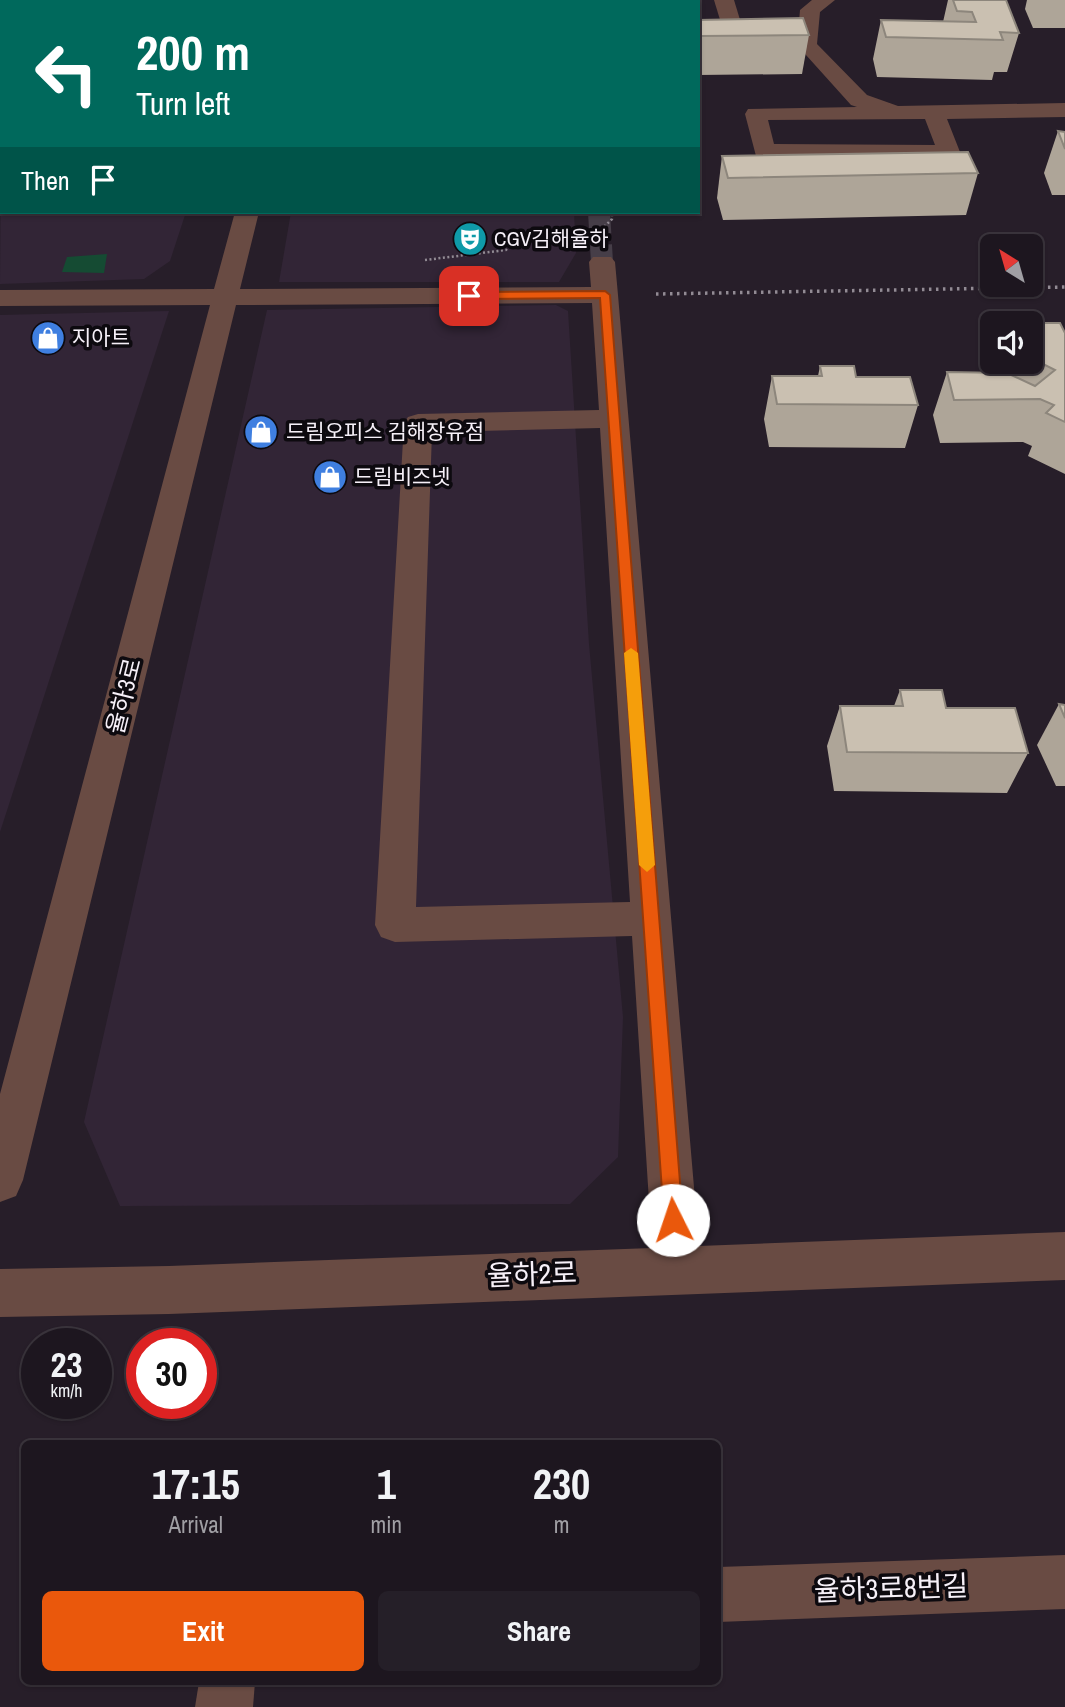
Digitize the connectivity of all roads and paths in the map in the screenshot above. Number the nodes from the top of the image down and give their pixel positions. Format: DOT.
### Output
graph roads {
  1 [pos="724,0"];
  2 [pos="825,0"];
  3 [pos="712,46"];
  4 [pos="1065,110"];
  5 [pos="896,113"];
  6 [pos="934,113"];
  7 [pos="246,214"];
  8 [pos="612,214"];
  9 [pos="425,260"];
  10 [pos="1065,287"];
  11 [pos="656,294"];
  12 [pos="225,297"];
  13 [pos="0,298"];
  14 [pos="614,419"];
  15 [pos="651,918"];
  16 [pos="0,1180"];
  17 [pos="1065,1256"];
  18 [pos="677,1268"];
  19 [pos="0,1293"];
  20 [pos="1065,1583"];
  21 [pos="721,1595"];
  22 [pos="227,1685"];
  23 [pos="224,1707"];
  1 -- 3 [label="street"];
  2 -- 5 [label="street"];
  4 -- 6 [label="street"];
  5 -- 6 [label="street"];
  5 -- 6 [label="street"];
  7 -- 12 [label="street, 율하3로"];
  8 -- 9 [label="path"];
  10 -- 11 [label="path"];
  12 -- 13 [label="street"];
  12 -- 14 [label="street"];
  12 -- 16 [label="street, 율하3로"];
  14 -- 15 [label="street"];
  14 -- 15 [label="street"];
  15 -- 18 [label="street"];
  17 -- 18 [label="street, 율하2로"];
  18 -- 19 [label="street, 율하2로"];
  20 -- 21 [label="street, 율하3로8번길"];
  22 -- 23 [label="street"];
}
